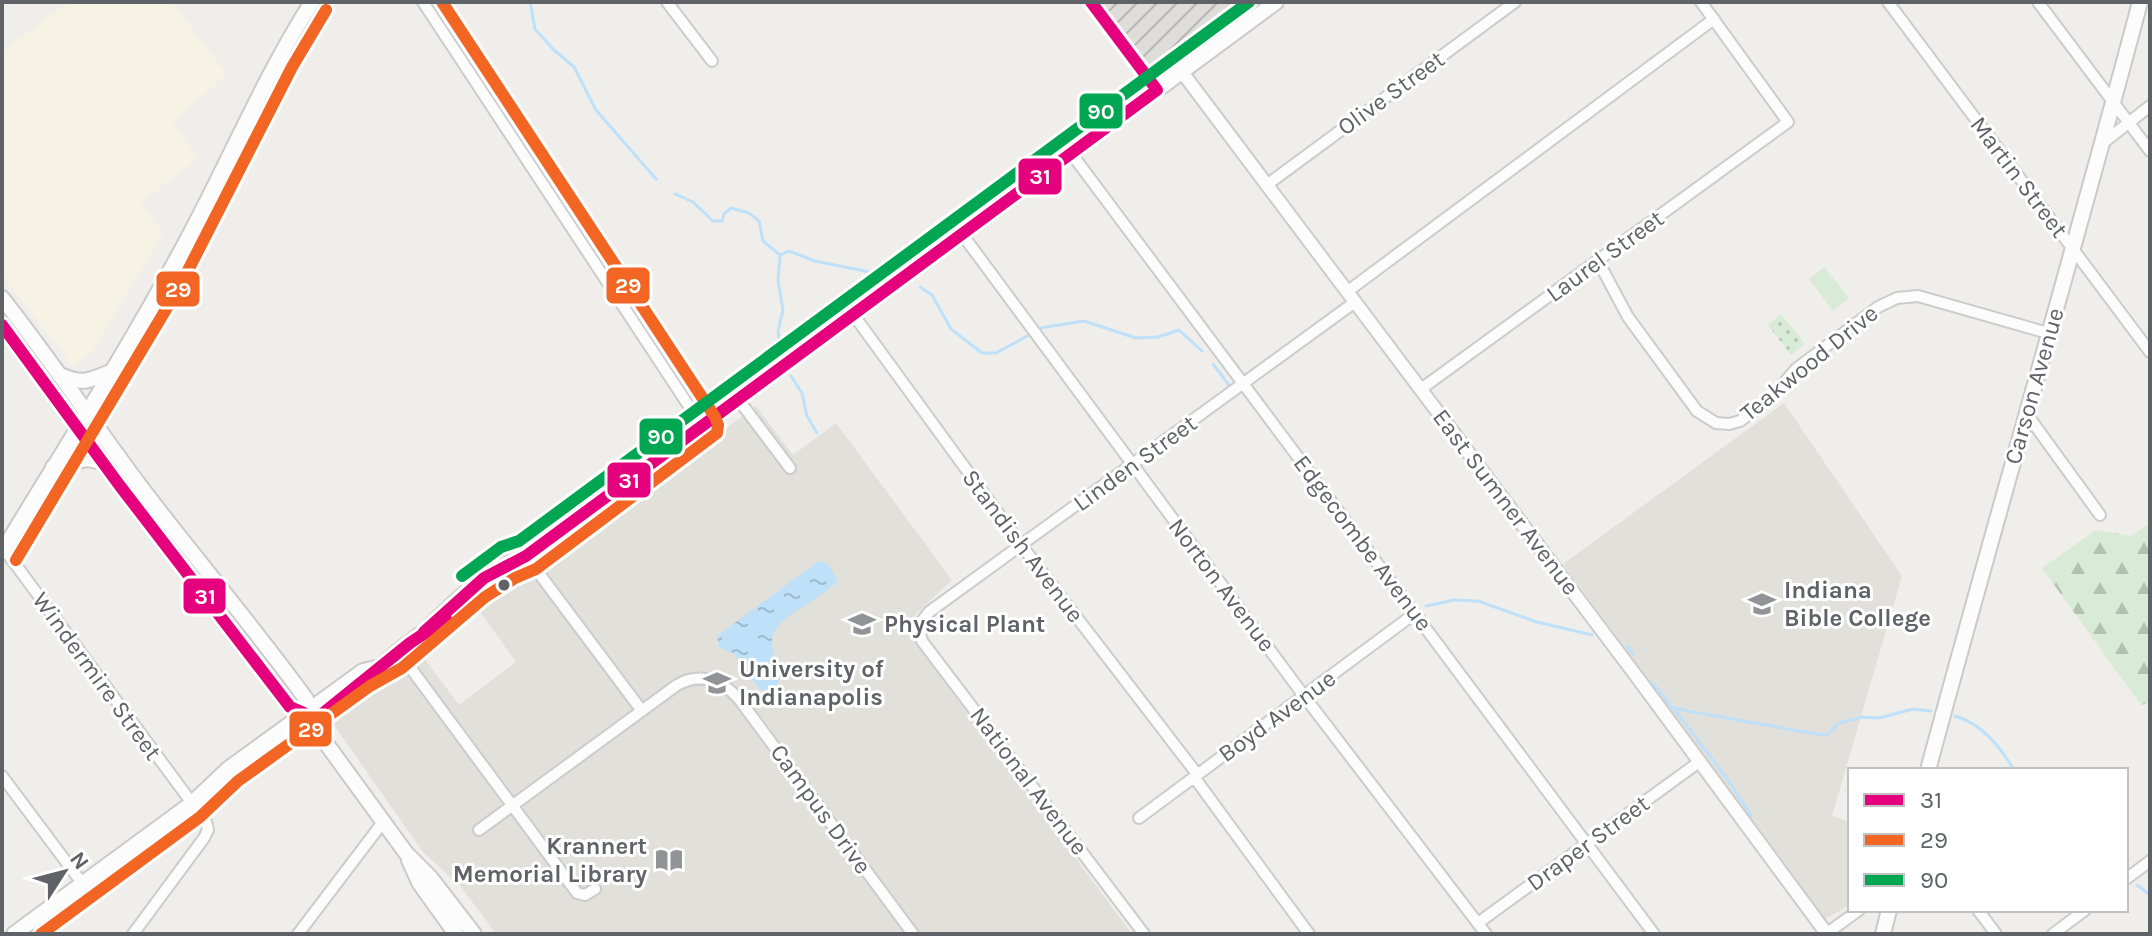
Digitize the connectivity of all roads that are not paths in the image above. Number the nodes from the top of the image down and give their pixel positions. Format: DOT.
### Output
graph roads {
  1 [pos="312,2"];
  2 [pos="423,2"];
  3 [pos="667,2"];
  4 [pos="1091,2"];
  5 [pos="1276,2"];
  6 [pos="1515,2"];
  7 [pos="1701,2"];
  8 [pos="1888,2"];
  9 [pos="2038,2"];
  10 [pos="2140,2"];
  11 [pos="1714,19"];
  12 [pos="712,61"];
  13 [pos="1182,72"];
  14 [pos="1157,90"];
  15 [pos="2113,103"];
  16 [pos="2150,106"];
  17 [pos="2128,123"];
  18 [pos="2103,143"];
  19 [pos="2150,151"];
  20 [pos="1071,153"];
  21 [pos="1268,184"];
  22 [pos="962,234"];
  23 [pos="2074,251"];
  24 [pos="1598,261"];
  25 [pos="1352,296"];
  26 [pos="2,298"];
  27 [pos="853,314"];
  28 [pos="2,325"];
  29 [pos="2048,333"];
  30 [pos="2150,352"];
  31 [pos="111,372"];
  32 [pos="61,375"];
  33 [pos="1244,383"];
  34 [pos="1421,389"];
  35 [pos="738,399"];
  36 [pos="2026,413"];
  37 [pos="86,414"];
  38 [pos="702,426"];
  39 [pos="77,428"];
  40 [pos="103,462"];
  41 [pos="1133,464"];
  42 [pos="53,467"];
  43 [pos="790,468"];
  44 [pos="2100,515"];
  45 [pos="1022,546"];
  46 [pos="3,550"];
  47 [pos="526,556"];
  48 [pos="1414,614"];
  49 [pos="918,626"];
  50 [pos="398,651"];
  51 [pos="1304,696"];
  52 [pos="642,711"];
  53 [pos="308,718"];
  54 [pos="1699,762"];
  55 [pos="1929,768"];
  56 [pos="2,776"];
  57 [pos="1196,776"];
  58 [pos="191,804"];
  59 [pos="512,806"];
  60 [pos="1139,818"];
  61 [pos="383,822"];
  62 [pos="479,830"];
  63 [pos="1587,844"];
  64 [pos="406,853"];
  65 [pos="2150,861"];
  66 [pos="2128,878"];
  67 [pos="82,883"];
  68 [pos="595,889"];
  69 [pos="1856,912"];
  70 [pos="1888,912"];
  71 [pos="1980,912"];
  72 [pos="2082,912"];
  73 [pos="1478,923"];
  74 [pos="14,934"];
  75 [pos="133,934"];
  76 [pos="298,934"];
  77 [pos="456,934"];
  78 [pos="474,934"];
  79 [pos="913,934"];
  80 [pos="1144,934"];
  81 [pos="1309,934"];
  82 [pos="1486,934"];
  83 [pos="1654,934"];
  84 [pos="1827,934"];
  85 [pos="1883,934"];
  86 [pos="1996,934"];
  87 [pos="2053,934"];
  1 -- 31 [label="main road"];
  2 -- 38 [label="street"];
  3 -- 12 [label="street"];
  4 -- 14 [label="street"];
  5 -- 13 [label="main road"];
  6 -- 21 [label="street, Olive Street"];
  7 -- 11 [label="street"];
  8 -- 23 [label="street, Martin Street"];
  9 -- 15 [label="street"];
  10 -- 15 [label="main road, Carson Avenue"];
  11 -- 24 [label="street, Laurel Street"];
  11 -- 25 [label="street, Linden Street"];
  13 -- 14 [label="main road"];
  13 -- 21 [label="street, East Sumner Avenue"];
  14 -- 20 [label="main road"];
  15 -- 17 [label="street"];
  15 -- 18 [label="main road, Carson Avenue"];
  16 -- 17 [label="street"];
  17 -- 18 [label="street"];
  17 -- 19 [label="street"];
  18 -- 23 [label="main road, Carson Avenue"];
  20 -- 22 [label="main road"];
  20 -- 33 [label="street, Edgecombe Avenue"];
  21 -- 25 [label="street, East Sumner Avenue"];
  22 -- 27 [label="main road"];
  22 -- 41 [label="street, Norton Avenue"];
  23 -- 29 [label="main road, Carson Avenue"];
  23 -- 30 [label="street, Martin Street"];
  24 -- 29 [label="street, Teakwood Drive"];
  24 -- 34 [label="street, Laurel Street"];
  25 -- 33 [label="street, Linden Street"];
  25 -- 34 [label="street, East Sumner Avenue"];
  26 -- 32 [label="main road"];
  27 -- 35 [label="main road"];
  27 -- 45 [label="street, Standish Avenue"];
  28 -- 39 [label="main road"];
  29 -- 36 [label="main road, Carson Avenue"];
  31 -- 32 [label="main road"];
  31 -- 37 [label="main road"];
  32 -- 37 [label="main road"];
  33 -- 41 [label="street, Linden Street"];
  33 -- 48 [label="street, Edgecombe Avenue"];
  34 -- 54 [label="street, East Sumner Avenue"];
  35 -- 38 [label="main road"];
  35 -- 43 [label="street"];
  36 -- 44 [label="street"];
  36 -- 55 [label="main road, Carson Avenue"];
  37 -- 39 [label="main road"];
  37 -- 53 [label="main road"];
  38 -- 47 [label="main road"];
  39 -- 40 [label="main road"];
  39 -- 42 [label="main road"];
  40 -- 42 [label="main road"];
  40 -- 53 [label="main road"];
  41 -- 45 [label="street, Linden Street"];
  41 -- 51 [label="street, Norton Avenue"];
  42 -- 46 [label="main road"];
  45 -- 49 [label="street, Linden Street"];
  45 -- 57 [label="street, Standish Avenue"];
  46 -- 58 [label="street, Windermire Street"];
  47 -- 50 [label="main road"];
  47 -- 52 [label="street"];
  48 -- 51 [label="street, Boyd Avenue"];
  48 -- 63 [label="street, Edgecombe Avenue"];
  49 -- 80 [label="street, National Avenue"];
  50 -- 53 [label="main road"];
  50 -- 59 [label="street"];
  51 -- 57 [label="street, Boyd Avenue"];
  51 -- 73 [label="street, Norton Avenue"];
  52 -- 59 [label="street, Campus Drive"];
  52 -- 79 [label="street, Campus Drive"];
  53 -- 58 [label="main road"];
  53 -- 61 [label="main road"];
  54 -- 63 [label="street, Draper Street"];
  54 -- 84 [label="street, East Sumner Avenue"];
  56 -- 67 [label="street"];
  57 -- 60 [label="street, Boyd Avenue"];
  57 -- 81 [label="street, Standish Avenue"];
  58 -- 67 [label="main road"];
  58 -- 75 [label="street, Windermire Street"];
  59 -- 62 [label="street, Campus Drive"];
  59 -- 68 [label="street"];
  61 -- 64 [label="main road"];
  61 -- 76 [label="street"];
  63 -- 73 [label="street, Draper Street"];
  63 -- 83 [label="street, Edgecombe Avenue"];
  64 -- 77 [label="main road"];
  64 -- 78 [label="main road"];
  65 -- 66 [label="street"];
  67 -- 74 [label="main road"];
  69 -- 84 [label="street"];
  70 -- 85 [label="main road"];
  71 -- 86 [label="street"];
  72 -- 87 [label="street"];
  73 -- 82 [label="street, Norton Avenue"];
}
